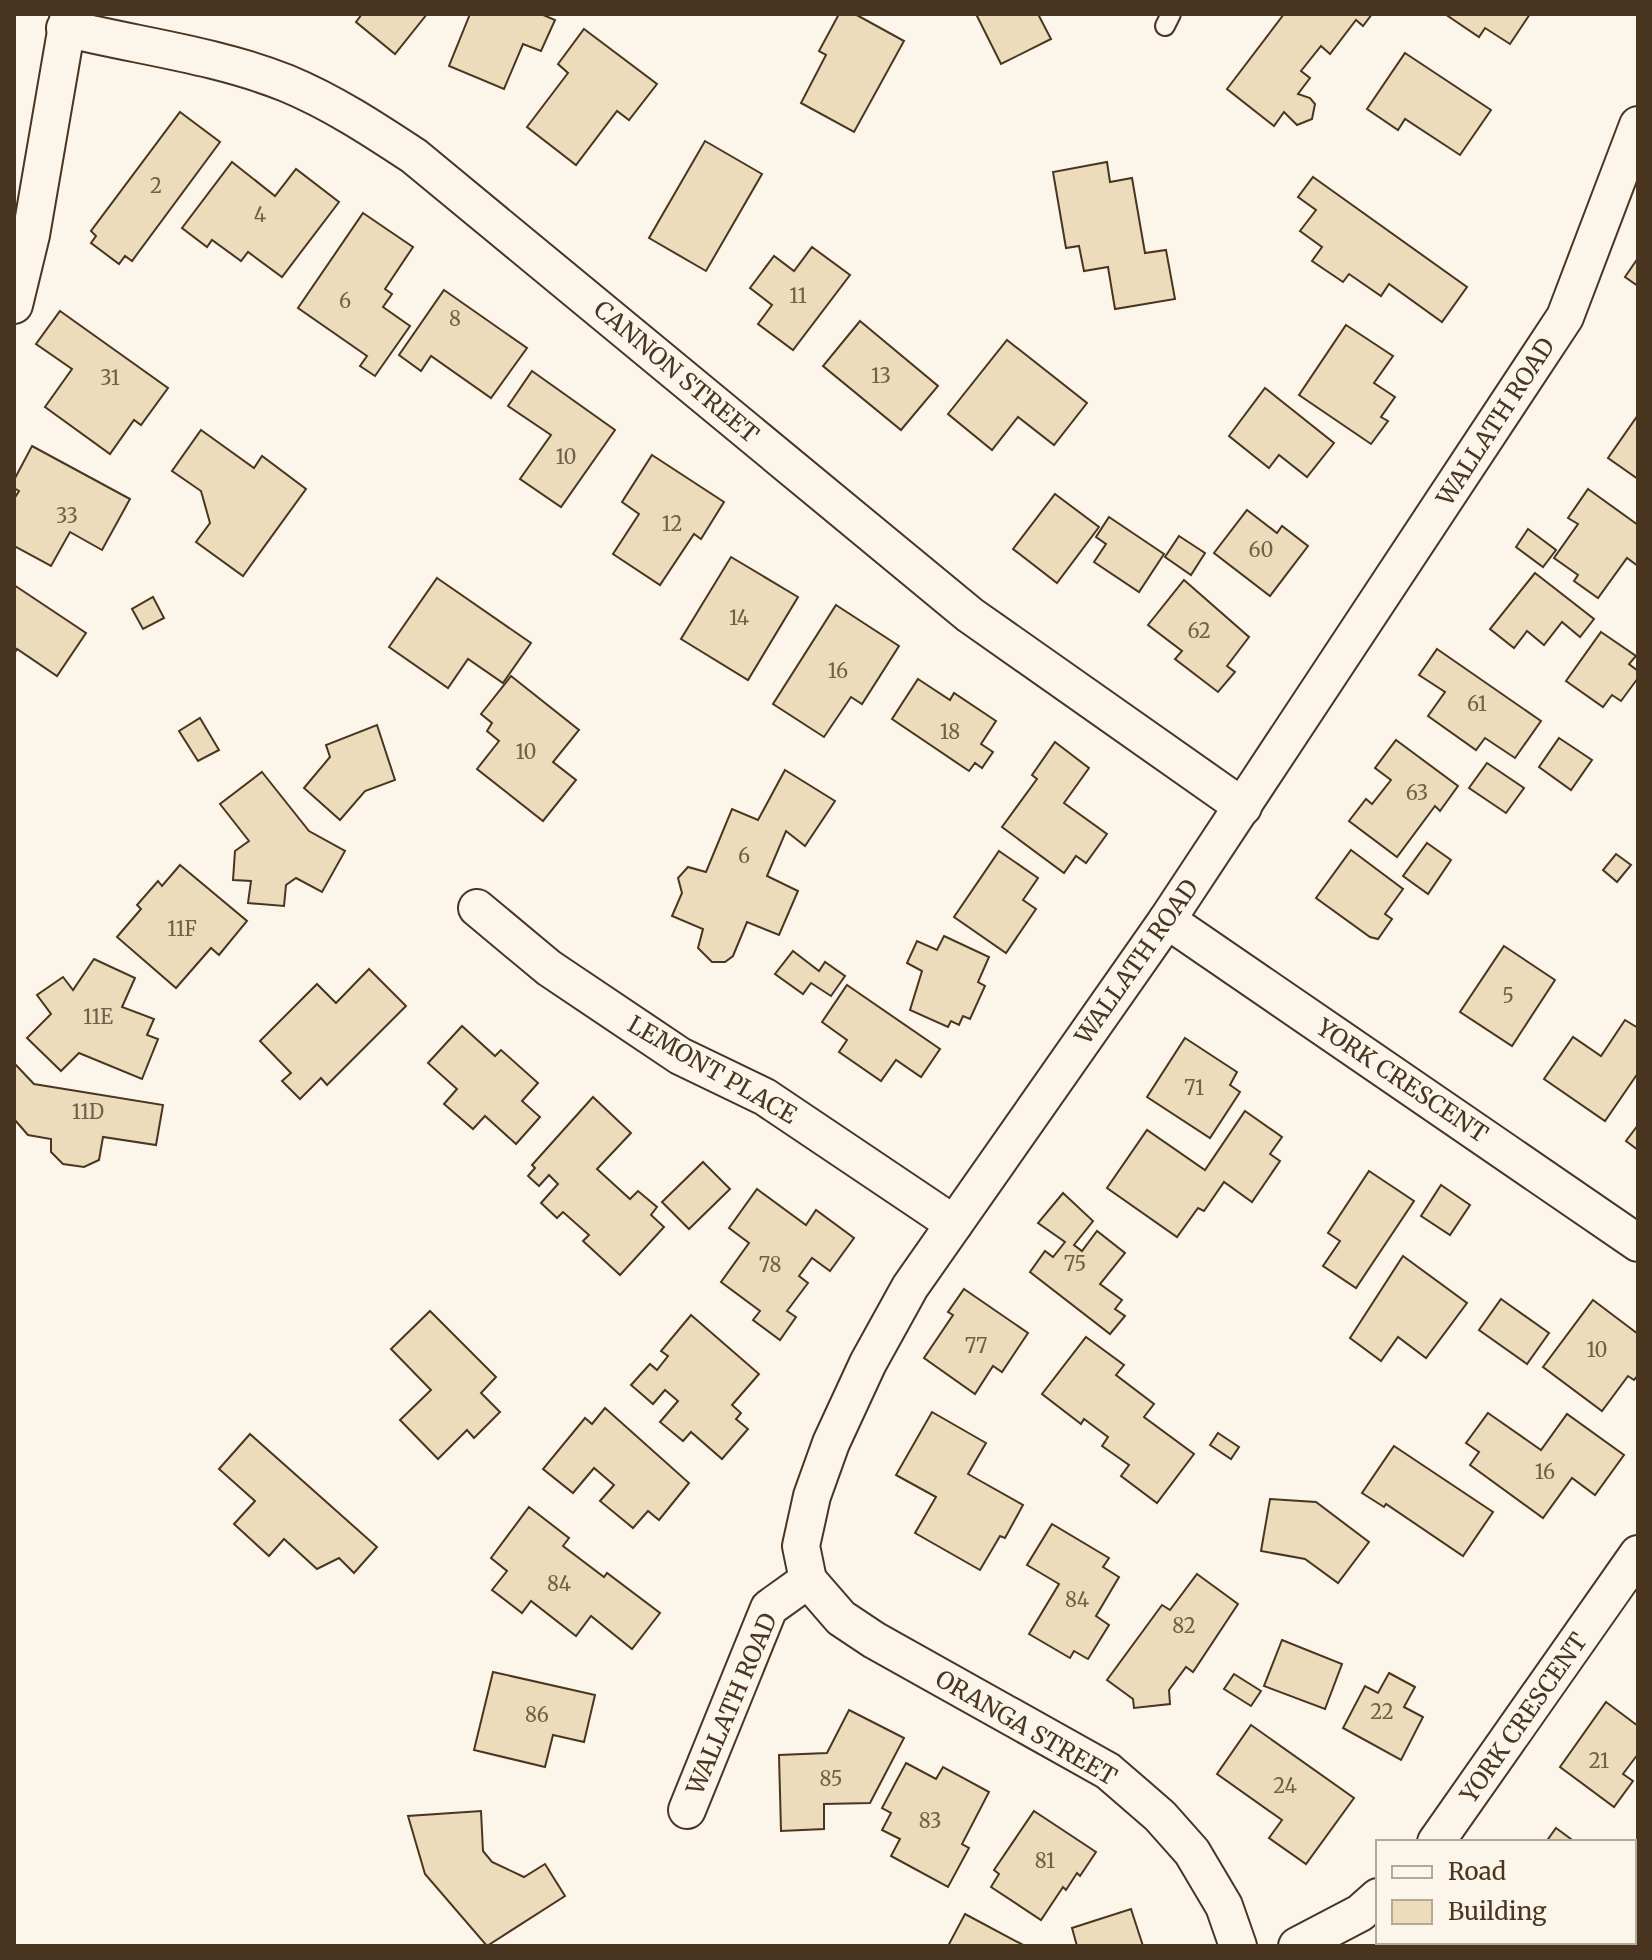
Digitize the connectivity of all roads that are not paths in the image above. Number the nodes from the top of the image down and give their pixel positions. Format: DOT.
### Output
graph roads {
  1 [pos="67,21"];
  2 [pos="1638,125"];
  3 [pos="14,305"];
  4 [pos="1243,807"];
  5 [pos="477,908"];
  6 [pos="1167,920"];
  7 [pos="954,1224"];
  8 [pos="1638,1243"];
  9 [pos="1638,1554"];
  10 [pos="808,1580"];
  11 [pos="687,1810"];
  12 [pos="1437,1840"];
  13 [pos="1376,1899"];
  14 [pos="1238,1946"];
  15 [pos="1297,1946"];
  1 -- 3 [label="street"];
  1 -- 4 [label="street, CANNON STREET"];
  2 -- 4 [label="street, WALLATH ROAD"];
  4 -- 6 [label="street, WALLATH ROAD"];
  5 -- 7 [label="street, LEMONT PLACE"];
  6 -- 7 [label="street, WALLATH ROAD"];
  6 -- 8 [label="street, YORK CRESCENT"];
  7 -- 10 [label="street, WALLATH ROAD"];
  9 -- 12 [label="street, YORK CRESCENT"];
  10 -- 11 [label="street, WALLATH ROAD"];
  10 -- 14 [label="street, ORANGA STREET"];
  13 -- 15 [label="street"];
}
